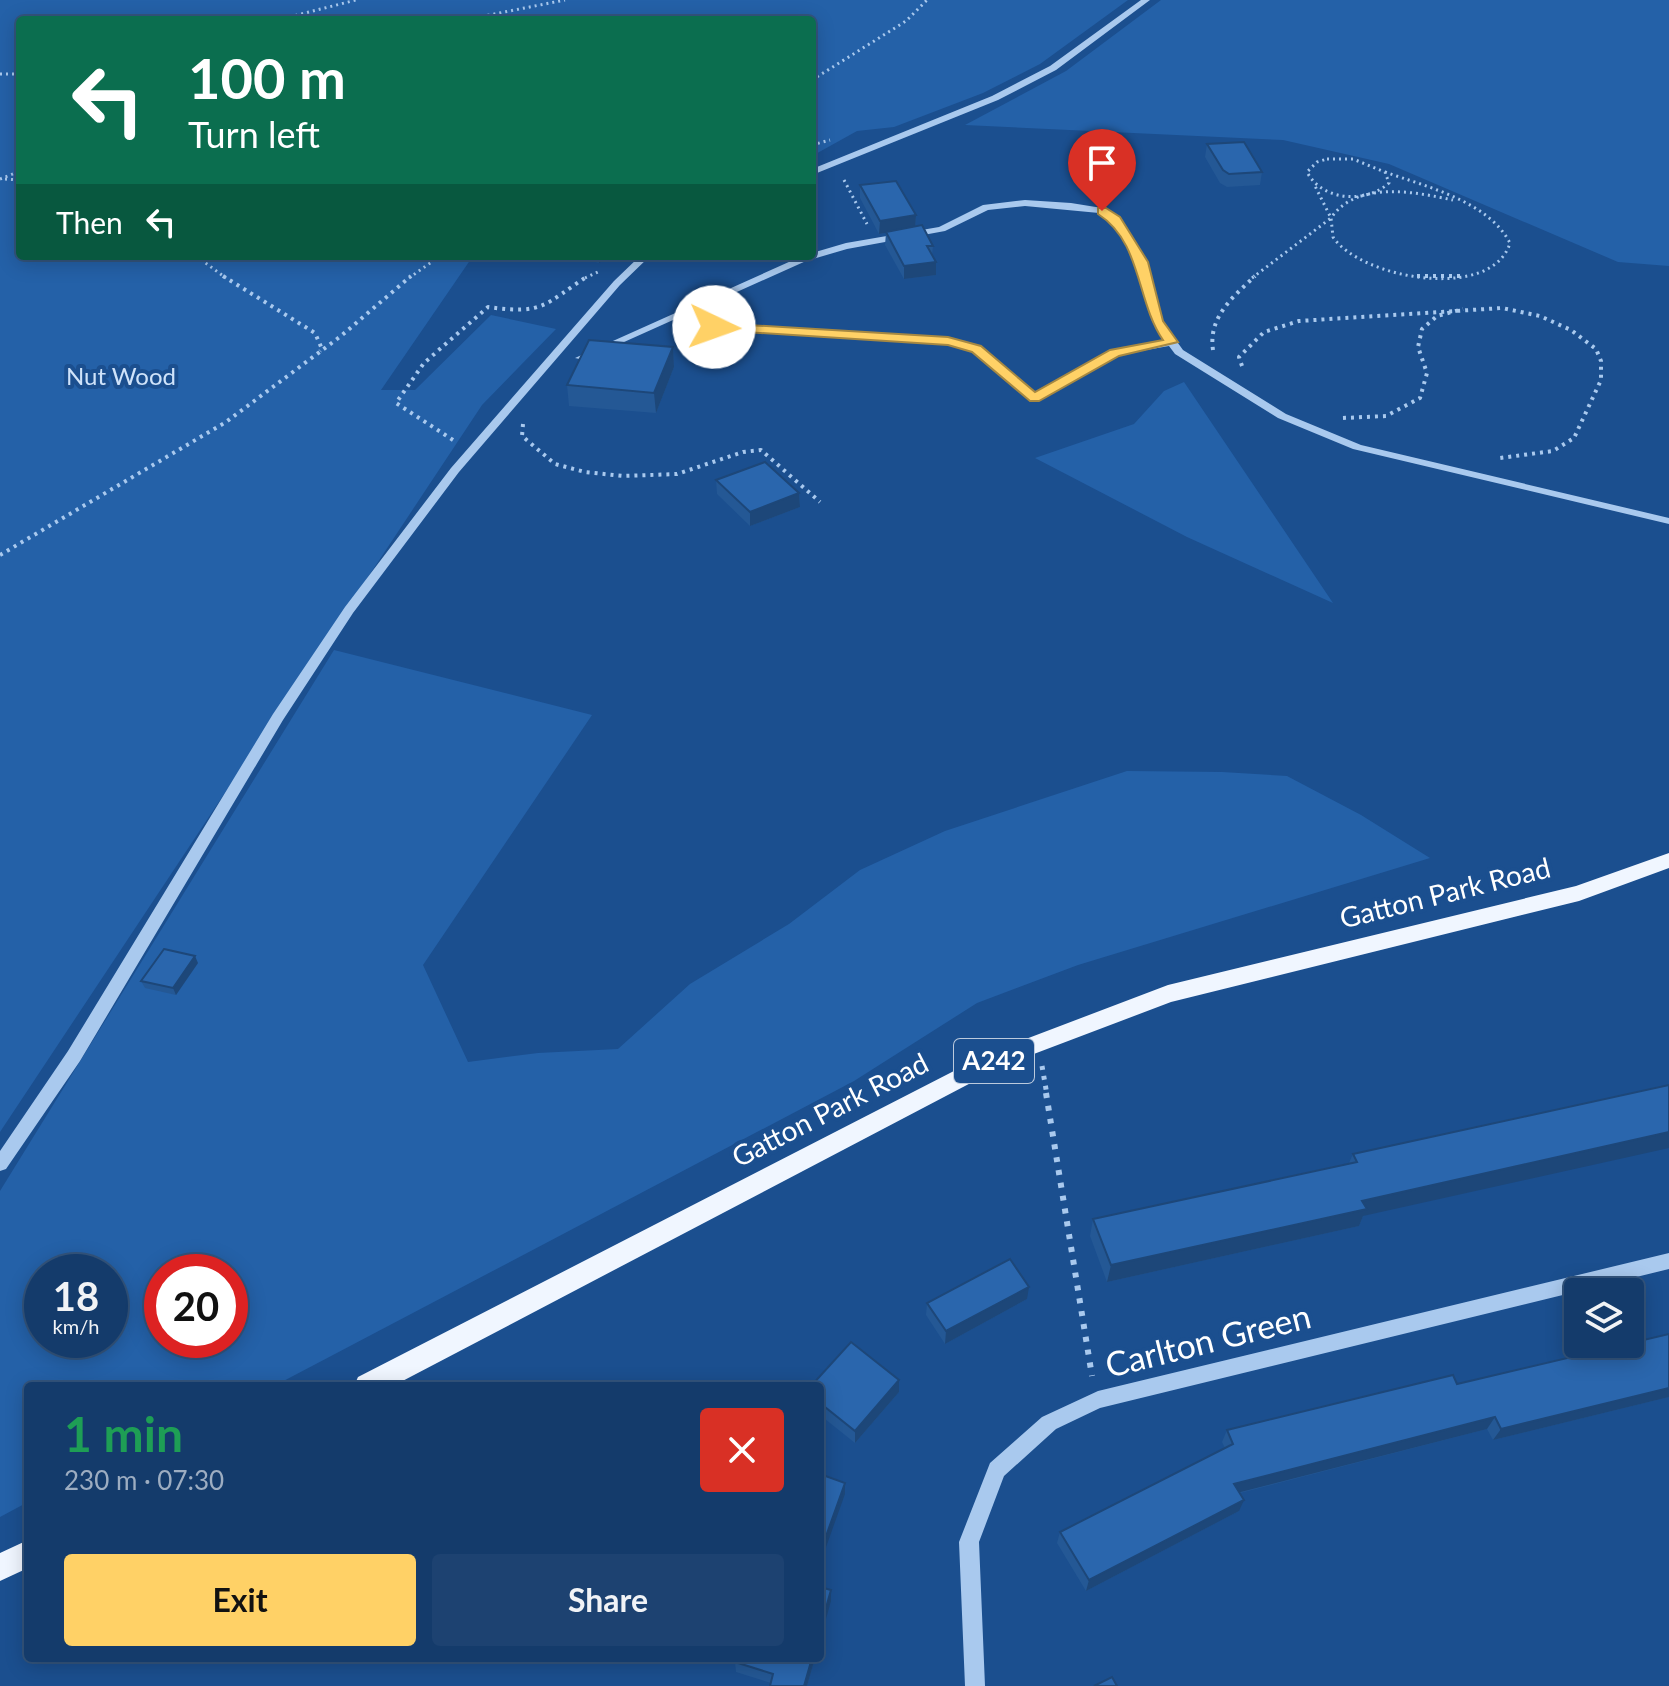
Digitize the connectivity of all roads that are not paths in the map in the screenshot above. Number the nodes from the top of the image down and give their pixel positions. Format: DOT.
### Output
graph roads {
  1 [pos="1146,0"];
  2 [pos="816,170"];
  3 [pos="816,255"];
  4 [pos="641,260"];
  5 [pos="801,260"];
  6 [pos="685,314"];
  7 [pos="1172,342"];
  8 [pos="580,358"];
  9 [pos="1669,521"];
  10 [pos="1669,860"];
  11 [pos="0,1164"];
  12 [pos="1669,1261"];
  13 [pos="375,1382"];
  14 [pos="24,1556"];
  15 [pos="0,1567"];
  16 [pos="975,1686"];
  1 -- 2 [label="street"];
  3 -- 7 [label="street"];
  4 -- 11 [label="street"];
  5 -- 6 [label="street"];
  6 -- 7 [label="street"];
  6 -- 8 [label="street"];
  7 -- 9 [label="street"];
  10 -- 13 [label="main road, Gatton Park Road / A242"];
  12 -- 16 [label="street, Carlton Green"];
  14 -- 15 [label="main road"];
}
